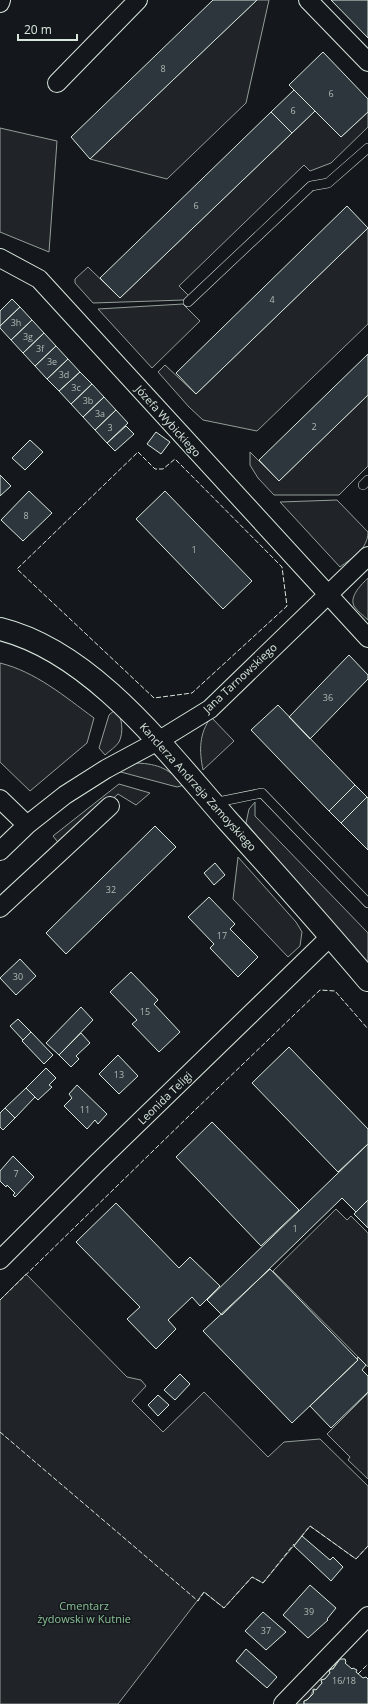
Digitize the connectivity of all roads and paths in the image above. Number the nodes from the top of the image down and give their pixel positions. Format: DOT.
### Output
graph roads {
  1 [pos="1,0"];
  2 [pos="138,0"];
  3 [pos="308,0"];
  4 [pos="0,3"];
  5 [pos="368,62"];
  6 [pos="56,83"];
  7 [pos="368,148"];
  8 [pos="0,258"];
  9 [pos="188,302"];
  10 [pos="368,556"];
  11 [pos="328,595"];
  12 [pos="0,629"];
  13 [pos="368,638"];
  14 [pos="158,741"];
  15 [pos="0,799"];
  16 [pos="213,803"];
  17 [pos="110,806"];
  18 [pos="27,825"];
  19 [pos="0,851"];
  20 [pos="368,903"];
  21 [pos="0,908"];
  22 [pos="331,936"];
  23 [pos="368,980"];
  24 [pos="0,1260"];
  25 [pos="368,1616"];
  26 [pos="282,1704"];
  1 -- 4 [label="street"];
  2 -- 6 [label="street"];
  3 -- 5 [label="street"];
  7 -- 9 [label="lane"];
  8 -- 11 [label="street, Józefa Wybickiego"];
  10 -- 11 [label="street, Jana Tarnowskiego"];
  11 -- 13 [label="street, Józefa Wybickiego"];
  11 -- 14 [label="street, Jana Tarnowskiego"];
  12 -- 14 [label="street, Kanclerza Andrzeja Zamoyskiego"];
  14 -- 16 [label="street, Kanclerza Andrzeja Zamoyskiego"];
  14 -- 18 [label="street, Jana Tarnowskiego"];
  15 -- 18 [label="street"];
  16 -- 20 [label="lane"];
  16 -- 22 [label="street, Kanclerza Andrzeja Zamoyskiego"];
  17 -- 21 [label="street"];
  18 -- 19 [label="street, Jana Tarnowskiego"];
  22 -- 23 [label="street, Kanclerza Andrzeja Zamoyskiego"];
  22 -- 24 [label="street, Leonida Teligi"];
  25 -- 26 [label="street"];
}
